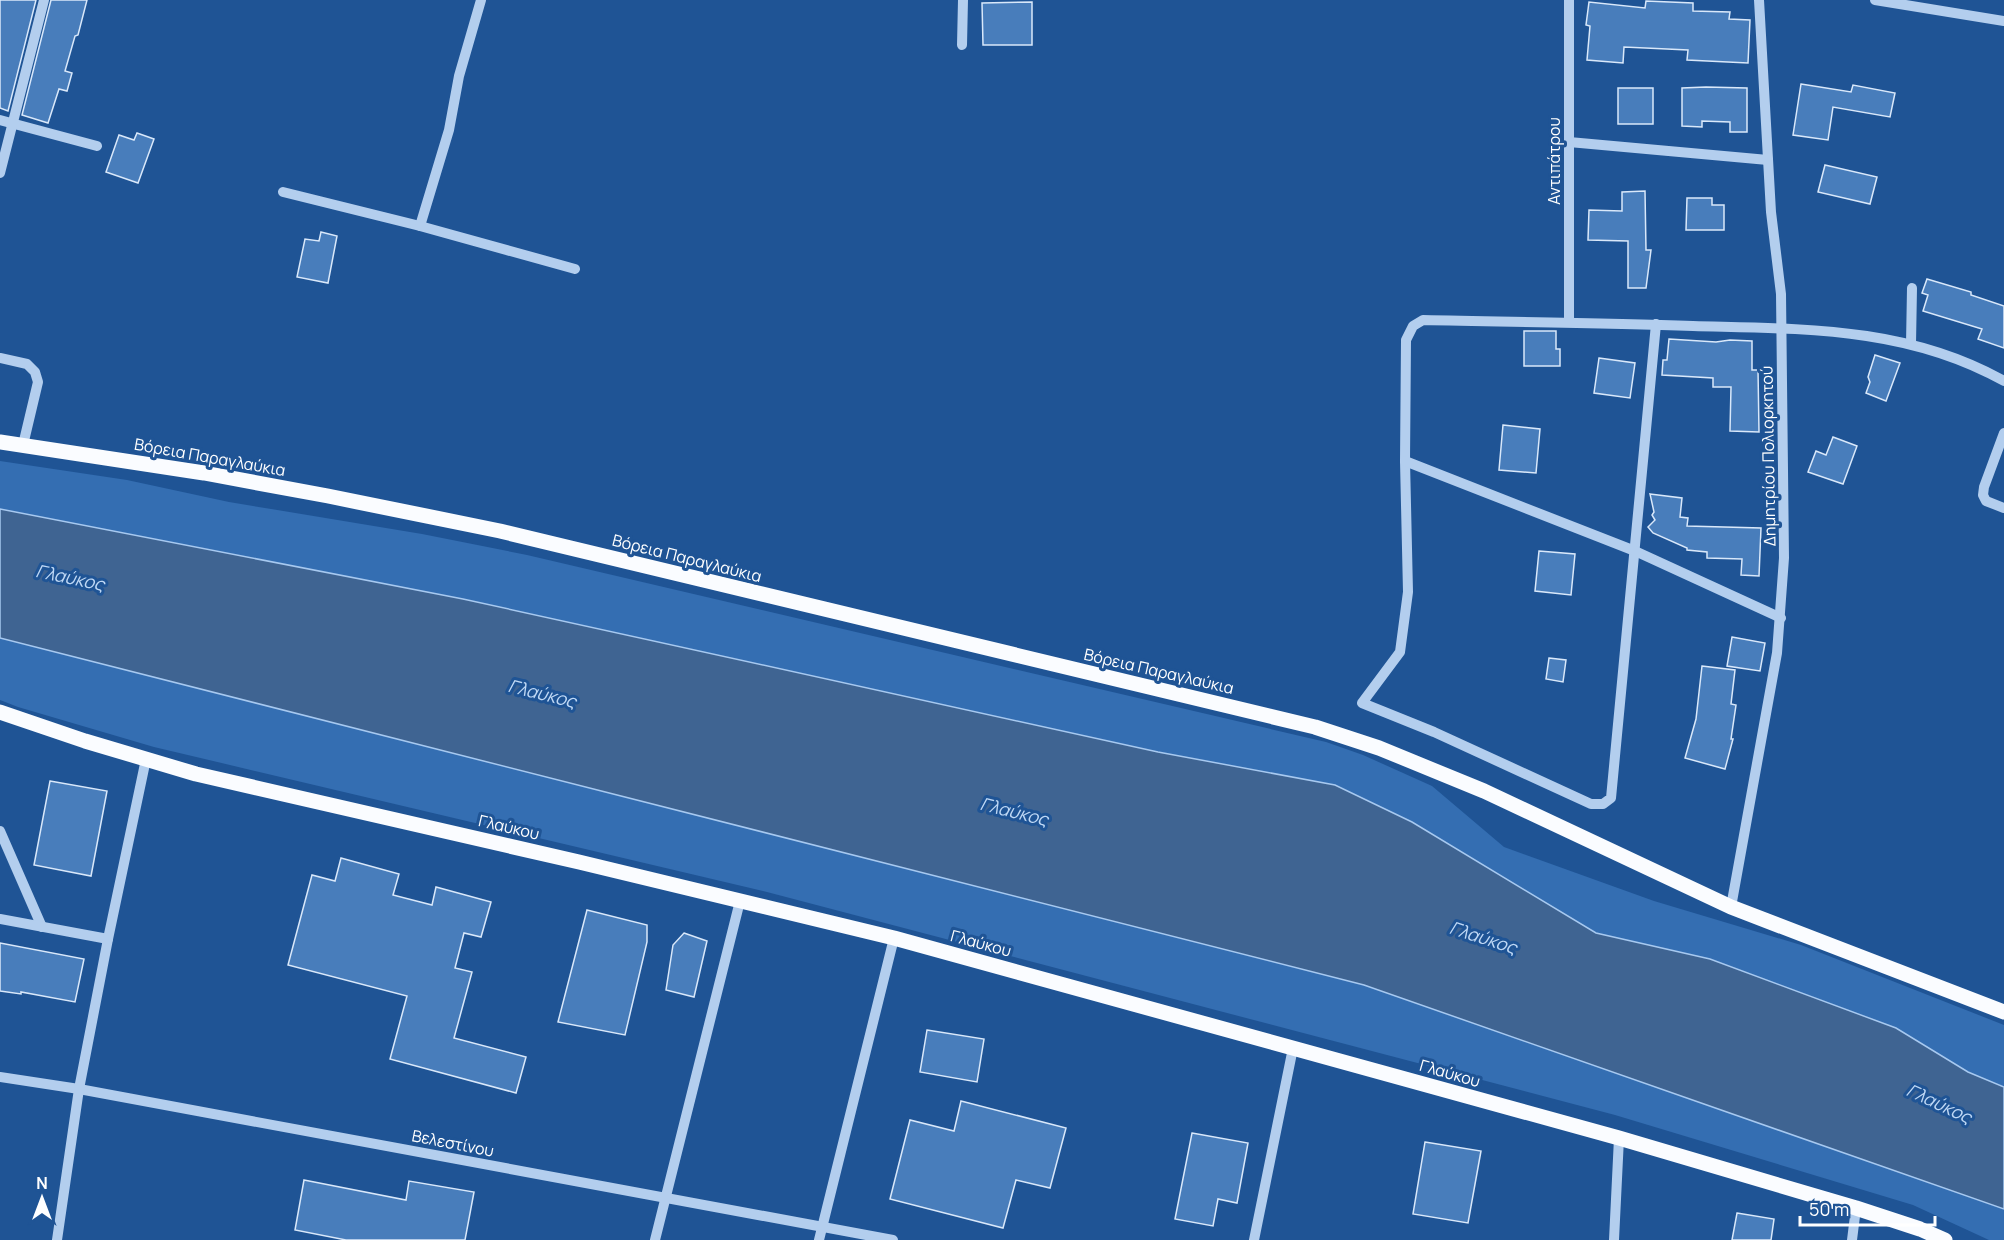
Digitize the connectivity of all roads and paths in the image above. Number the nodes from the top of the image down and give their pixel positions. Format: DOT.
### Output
graph roads {
  1 [pos="44,0"];
  2 [pos="482,0"];
  3 [pos="963,0"];
  4 [pos="1569,0"];
  5 [pos="1759,0"];
  6 [pos="1875,0"];
  7 [pos="2004,21"];
  8 [pos="962,45"];
  9 [pos="0,120"];
  10 [pos="12,123"];
  11 [pos="1569,142"];
  12 [pos="96,146"];
  13 [pos="1768,160"];
  14 [pos="0,173"];
  15 [pos="283,192"];
  16 [pos="420,226"];
  17 [pos="575,269"];
  18 [pos="1912,288"];
  19 [pos="1569,322"];
  20 [pos="1656,324"];
  21 [pos="1781,328"];
  22 [pos="1911,344"];
  23 [pos="0,358"];
  24 [pos="2004,381"];
  25 [pos="2004,434"];
  26 [pos="0,442"];
  27 [pos="23,445"];
  28 [pos="1405,461"];
  29 [pos="2004,508"];
  30 [pos="1635,551"];
  31 [pos="1781,618"];
  32 [pos="0,712"];
  33 [pos="146,759"];
  34 [pos="0,831"];
  35 [pos="740,901"];
  36 [pos="1731,907"];
  37 [pos="0,919"];
  38 [pos="42,927"];
  39 [pos="894,938"];
  40 [pos="108,939"];
  41 [pos="2004,1012"];
  42 [pos="1293,1048"];
  43 [pos="0,1077"];
  44 [pos="79,1089"];
  45 [pos="1619,1138"];
  46 [pos="666,1198"];
  47 [pos="1856,1208"];
  48 [pos="822,1227"];
  49 [pos="57,1240"];
  50 [pos="655,1240"];
  51 [pos="819,1240"];
  52 [pos="893,1240"];
  53 [pos="1254,1240"];
  54 [pos="1614,1240"];
  55 [pos="1852,1240"];
  56 [pos="1945,1240"];
  1 -- 10 [label="street"];
  2 -- 16 [label="street"];
  3 -- 8 [label="street"];
  4 -- 11 [label="street, Αντιπάτρου"];
  5 -- 13 [label="street, Δημητρίου Πολιορκητού"];
  6 -- 7 [label="street"];
  9 -- 10 [label="street"];
  10 -- 12 [label="street"];
  10 -- 14 [label="street"];
  11 -- 13 [label="street"];
  11 -- 19 [label="street, Αντιπάτρου"];
  13 -- 21 [label="street, Δημητρίου Πολιορκητού"];
  15 -- 16 [label="street"];
  16 -- 17 [label="street"];
  18 -- 22 [label="street"];
  19 -- 20 [label="street"];
  19 -- 28 [label="street"];
  20 -- 21 [label="street"];
  20 -- 30 [label="street"];
  21 -- 22 [label="street"];
  21 -- 31 [label="street, Δημητρίου Πολιορκητού"];
  22 -- 24 [label="street"];
  23 -- 27 [label="street"];
  25 -- 29 [label="street"];
  26 -- 27 [label="main road, Βόρεια Παραγλαύκια"];
  27 -- 36 [label="main road, Βόρεια Παραγλαύκια"];
  28 -- 30 [label="street"];
  28 -- 30 [label="street"];
  30 -- 31 [label="street"];
  31 -- 36 [label="street, Δημητρίου Πολιορκητού"];
  32 -- 33 [label="main road, Γλαύκου"];
  33 -- 35 [label="main road, Γλαύκου"];
  33 -- 40 [label="street"];
  34 -- 38 [label="street"];
  35 -- 39 [label="main road, Γλαύκου"];
  35 -- 46 [label="street"];
  36 -- 41 [label="main road, Βόρεια Παραγλαύκια"];
  37 -- 38 [label="street"];
  38 -- 40 [label="street"];
  39 -- 42 [label="main road, Γλαύκου"];
  39 -- 48 [label="street"];
  40 -- 44 [label="street"];
  42 -- 45 [label="main road, Γλαύκου"];
  42 -- 53 [label="street"];
  43 -- 44 [label="street, Βελεστίνου"];
  44 -- 46 [label="street, Βελεστίνου"];
  44 -- 49 [label="street"];
  45 -- 47 [label="main road, Γλαύκου"];
  45 -- 54 [label="street"];
  46 -- 48 [label="street, Βελεστίνου"];
  46 -- 50 [label="street"];
  47 -- 55 [label="street"];
  47 -- 56 [label="main road, Γλαύκου"];
  48 -- 51 [label="street"];
  48 -- 52 [label="street, Βελεστίνου"];
}
